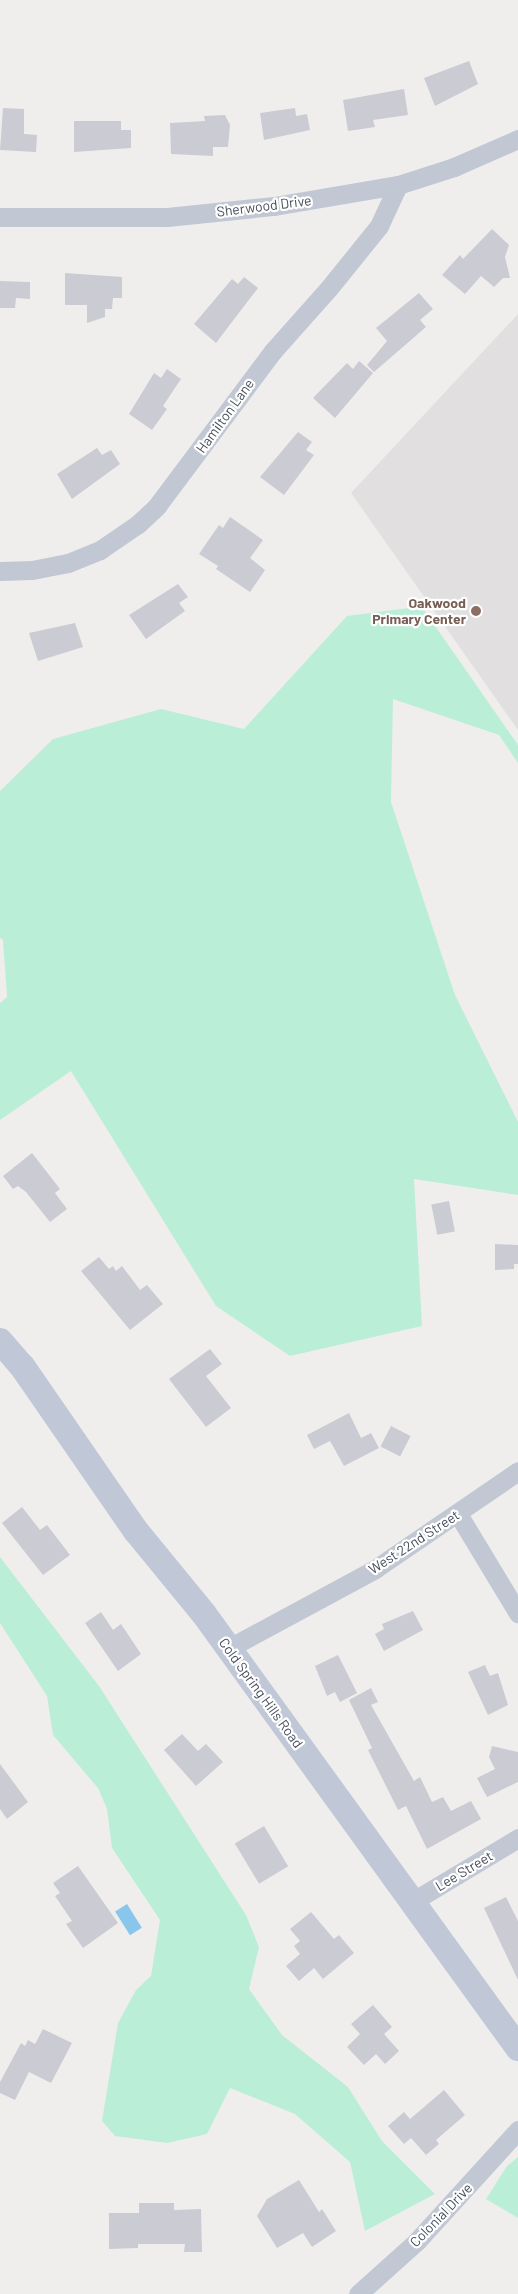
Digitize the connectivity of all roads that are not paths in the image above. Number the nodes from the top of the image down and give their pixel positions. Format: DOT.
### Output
graph roads {
  1 [pos="518,139"];
  2 [pos="398,185"];
  3 [pos="0,217"];
  4 [pos="0,570"];
  5 [pos="0,1340"];
  6 [pos="518,1471"];
  7 [pos="458,1514"];
  8 [pos="518,1614"];
  9 [pos="229,1648"];
  10 [pos="518,1838"];
  11 [pos="410,1903"];
  12 [pos="518,2048"];
  13 [pos="518,2130"];
  14 [pos="358,2294"];
  1 -- 2 [label="street, Sherwood Drive"];
  2 -- 3 [label="street, Sherwood Drive"];
  2 -- 4 [label="street, Hamilton Lane"];
  5 -- 9 [label="street, Cold Spring Hills Road"];
  6 -- 7 [label="street, West 22nd Street"];
  7 -- 8 [label="street"];
  7 -- 9 [label="street, West 22nd Street"];
  9 -- 11 [label="street, Cold Spring Hills Road"];
  10 -- 11 [label="street, Lee Street"];
  11 -- 12 [label="street, Cold Spring Hills Road"];
  13 -- 14 [label="street, Colonial Drive"];
}
